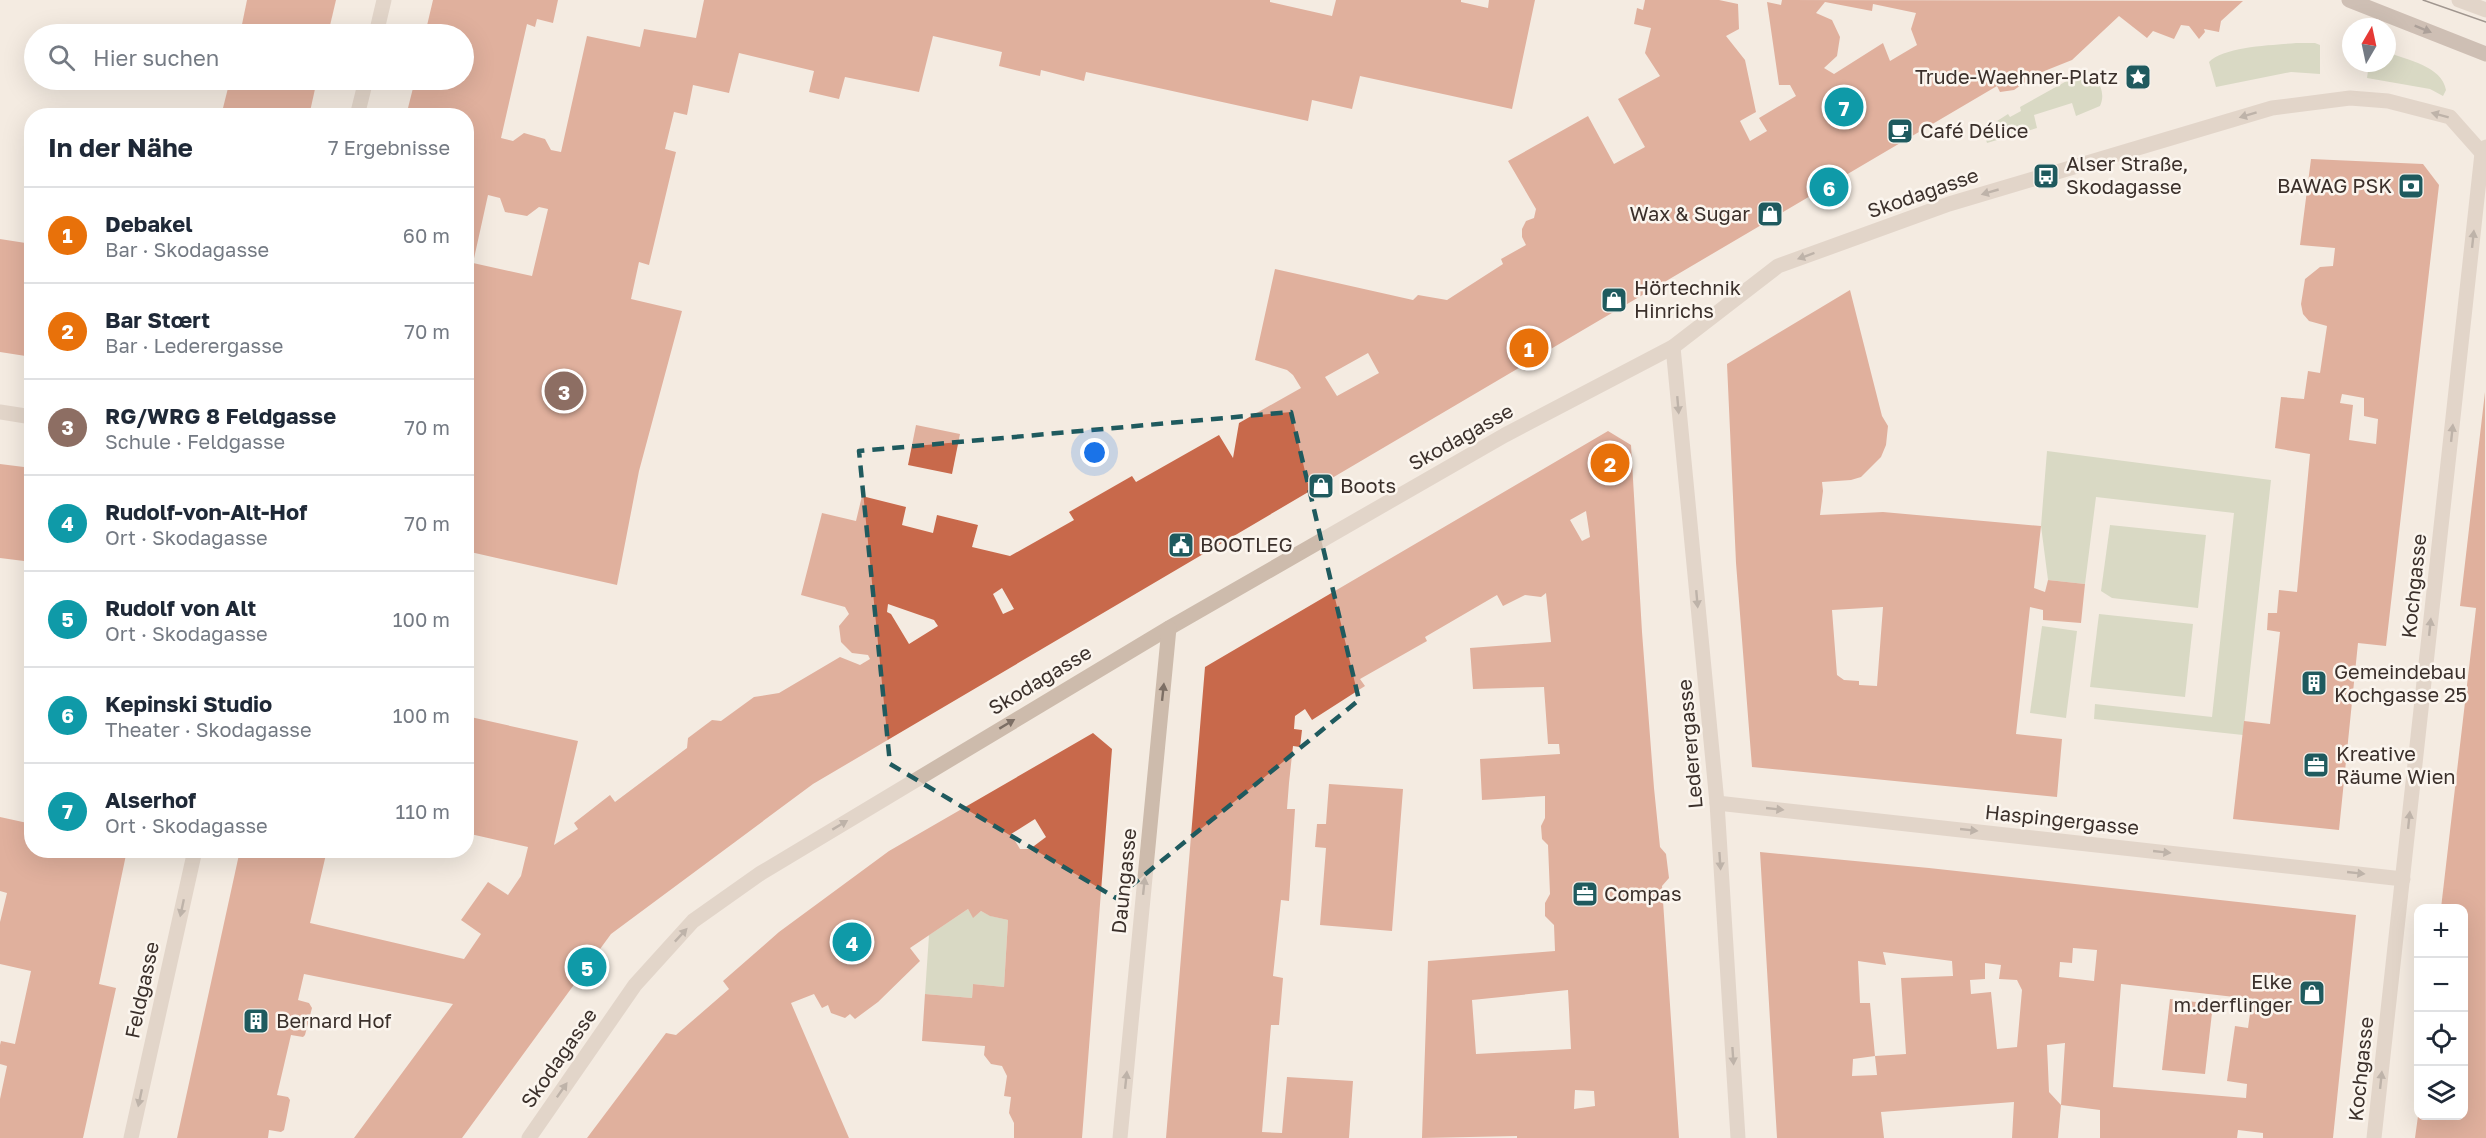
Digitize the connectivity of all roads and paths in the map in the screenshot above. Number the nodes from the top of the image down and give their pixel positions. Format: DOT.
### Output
graph roads {
  1 [pos="384,0"];
  2 [pos="2349,0"];
  3 [pos="2459,0"];
  4 [pos="2486,10"];
  5 [pos="378,24"];
  6 [pos="2486,54"];
  7 [pos="364,90"];
  8 [pos="359,108"];
  9 [pos="2484,150"];
  10 [pos="1673,347"];
  11 [pos="0,412"];
  12 [pos="24,416"];
  13 [pos="1169,628"];
  14 [pos="1717,803"];
  15 [pos="193,858"];
  16 [pos="2403,879"];
  17 [pos="131,1138"];
  18 [pos="529,1138"];
  19 [pos="1120,1138"];
  20 [pos="1738,1138"];
  21 [pos="2374,1138"];
  1 -- 5 [label="street"];
  2 -- 6 [label="main road, one-way"];
  3 -- 4 [label="street"];
  7 -- 8 [label="street"];
  9 -- 10 [label="street, Skodagasse, one-way"];
  16 -- 9 [label="street, Kochgasse, one-way"];
  10 -- 13 [label="street, Skodagasse"];
  10 -- 14 [label="street, Lederergasse, one-way"];
  11 -- 12 [label="street"];
  18 -- 13 [label="street, Skodagasse, one-way"];
  19 -- 13 [label="street, Daungasse, one-way"];
  14 -- 16 [label="street, Haspingergasse, one-way"];
  14 -- 20 [label="street, Lederergasse, one-way"];
  15 -- 17 [label="street, Feldgasse, one-way"];
  21 -- 16 [label="street, Kochgasse, one-way"];
}
